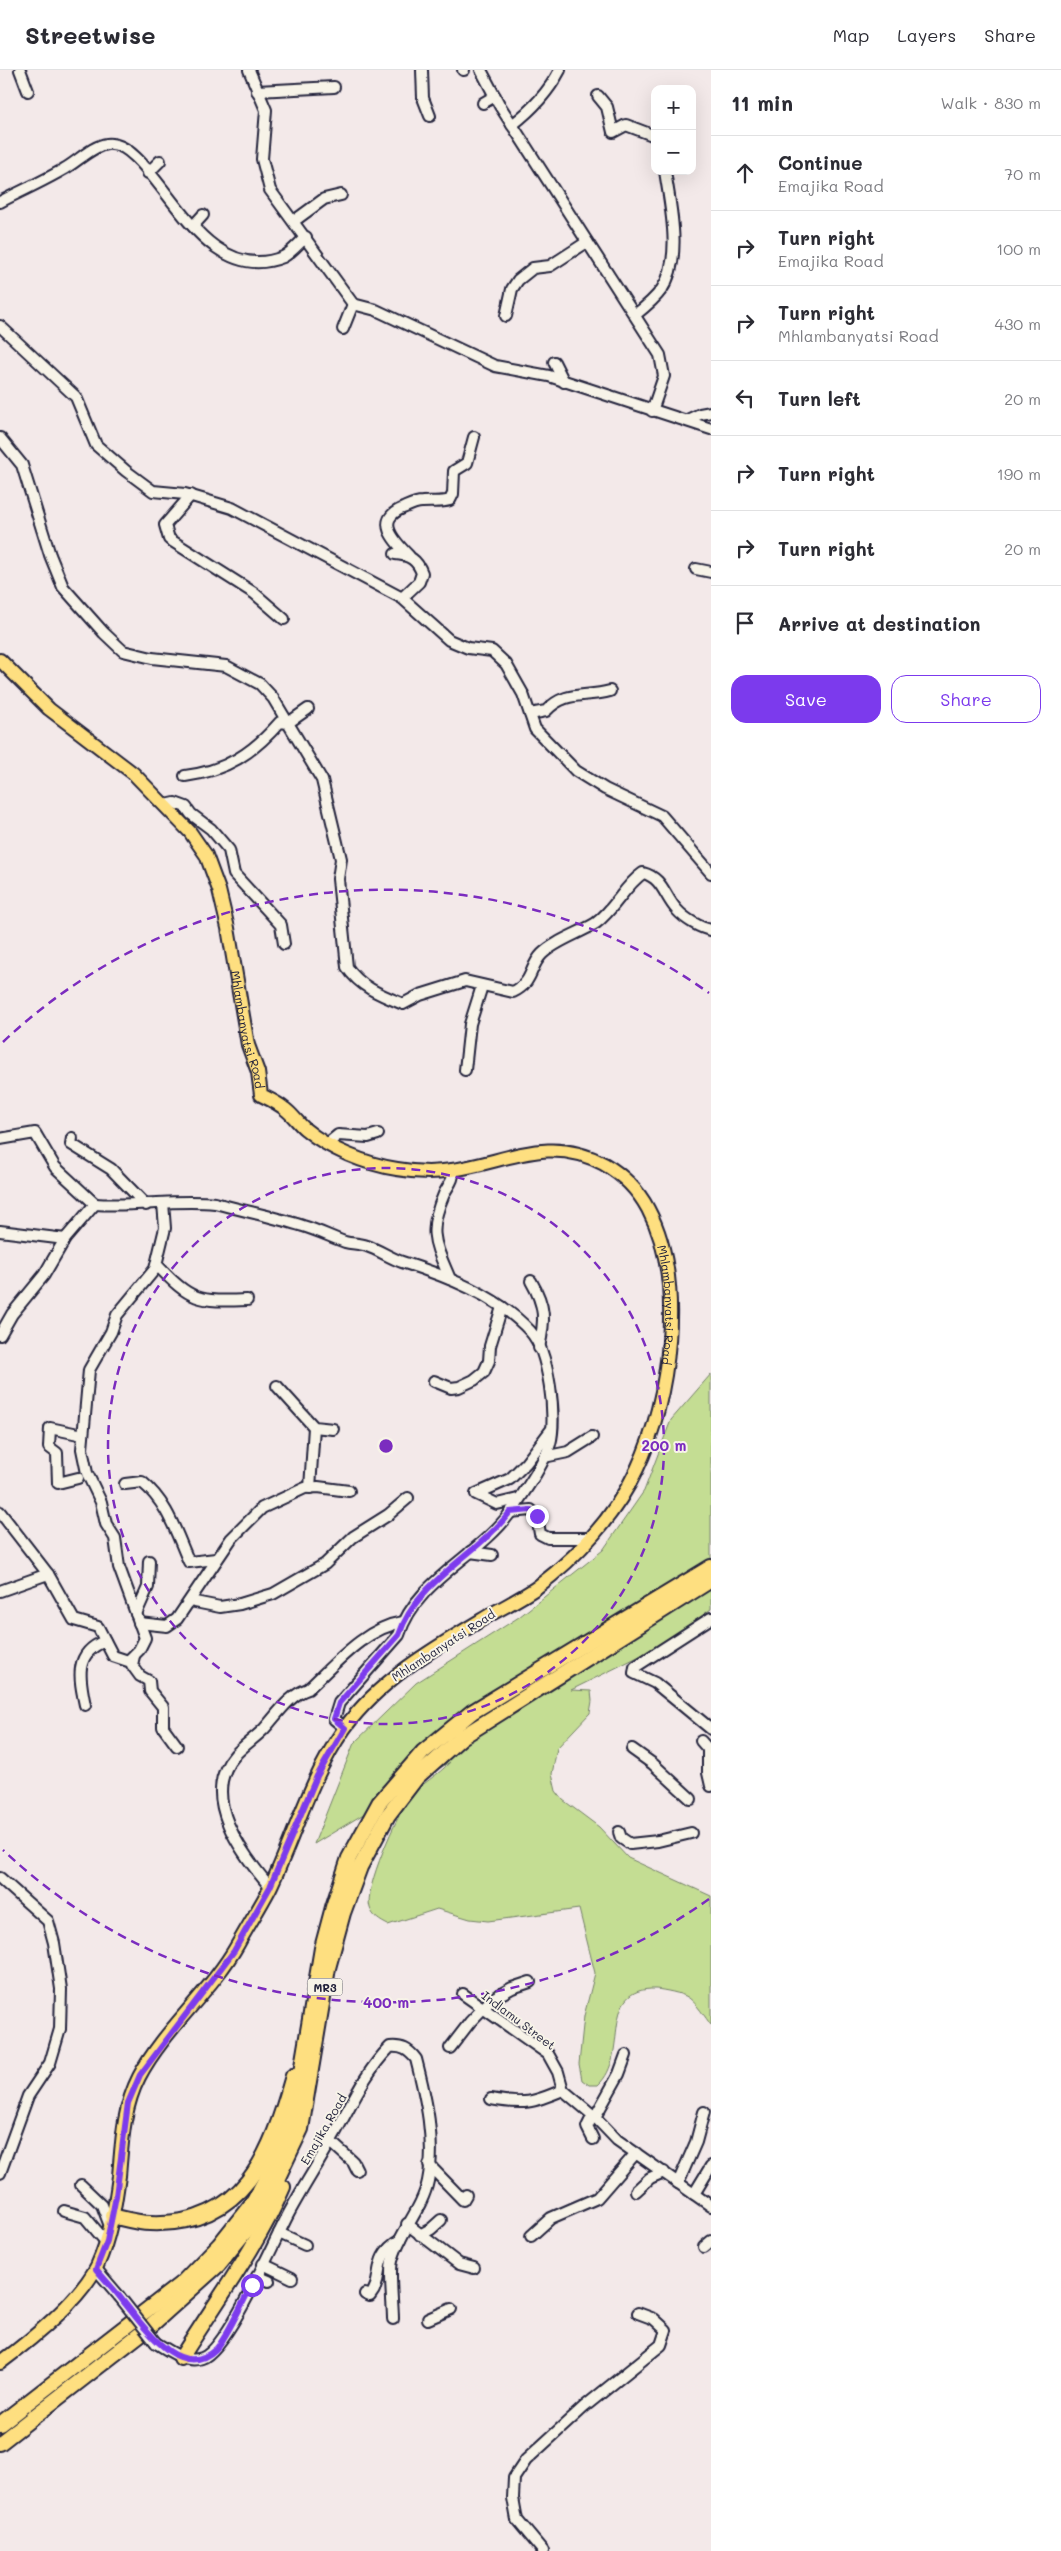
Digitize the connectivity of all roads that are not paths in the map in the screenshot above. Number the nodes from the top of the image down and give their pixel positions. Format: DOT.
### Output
graph roads {
  1 [pos="20,70"];
  2 [pos="249,70"];
  3 [pos="422,70"];
  4 [pos="481,70"];
  5 [pos="560,70"];
  6 [pos="334,87"];
  7 [pos="28,91"];
  8 [pos="257,91"];
  9 [pos="495,96"];
  10 [pos="598,96"];
  11 [pos="483,103"];
  12 [pos="430,116"];
  13 [pos="512,125"];
  14 [pos="651,134"];
  15 [pos="160,161"];
  16 [pos="148,173"];
  17 [pos="666,175"];
  18 [pos="341,195"];
  19 [pos="0,202"];
  20 [pos="202,215"];
  21 [pos="294,222"];
  22 [pos="193,226"];
  23 [pos="306,238"];
  24 [pos="587,242"];
  25 [pos="353,304"];
  26 [pos="634,315"];
  27 [pos="506,316"];
  28 [pos="0,326"];
  29 [pos="343,329"];
  30 [pos="554,362"];
  31 [pos="564,382"];
  32 [pos="652,411"];
  33 [pos="711,412"];
  34 [pos="688,420"];
  35 [pos="711,429"];
  36 [pos="474,437"];
  37 [pos="0,438"];
  38 [pos="191,495"];
  39 [pos="395,554"];
  40 [pos="409,556"];
  41 [pos="696,569"];
  42 [pos="711,572"];
  43 [pos="402,598"];
  44 [pos="284,619"];
  45 [pos="0,660"];
  46 [pos="610,691"];
  47 [pos="308,708"];
  48 [pos="530,714"];
  49 [pos="288,723"];
  50 [pos="185,776"];
  51 [pos="166,805"];
  52 [pos="711,873"];
  53 [pos="711,930"];
  54 [pos="284,944"];
  55 [pos="482,986"];
  56 [pos="465,1070"];
  57 [pos="378,1134"];
  58 [pos="72,1138"];
  59 [pos="0,1139"];
  60 [pos="327,1144"];
  61 [pos="453,1170"];
  62 [pos="163,1203"];
  63 [pos="94,1204"];
  64 [pos="146,1205"];
  65 [pos="0,1231"];
  66 [pos="65,1239"];
  67 [pos="157,1265"];
  68 [pos="450,1279"];
  69 [pos="531,1281"];
  70 [pos="247,1300"];
  71 [pos="502,1307"];
  72 [pos="0,1335"];
  73 [pos="539,1348"];
  74 [pos="434,1381"];
  75 [pos="277,1386"];
  76 [pos="314,1427"];
  77 [pos="333,1429"];
  78 [pos="552,1429"];
  79 [pos="83,1435"];
  80 [pos="592,1436"];
  81 [pos="544,1457"];
  82 [pos="78,1478"];
  83 [pos="125,1484"];
  84 [pos="310,1488"];
  85 [pos="349,1490"];
  86 [pos="408,1498"];
  87 [pos="518,1498"];
  88 [pos="0,1512"];
  89 [pos="510,1512"];
  90 [pos="590,1538"];
  91 [pos="470,1552"];
  92 [pos="492,1556"];
  93 [pos="216,1559"];
  94 [pos="149,1561"];
  95 [pos="711,1567"];
  96 [pos="48,1574"];
  97 [pos="711,1580"];
  98 [pos="0,1591"];
  99 [pos="190,1601"];
  100 [pos="138,1618"];
  101 [pos="711,1618"];
  102 [pos="403,1622"];
  103 [pos="105,1641"];
  104 [pos="134,1656"];
  105 [pos="85,1705"];
  106 [pos="345,1728"];
  107 [pos="711,1729"];
  108 [pos="701,1741"];
  109 [pos="177,1746"];
  110 [pos="632,1749"];
  111 [pos="711,1786"];
  112 [pos="691,1799"];
  113 [pos="619,1832"];
  114 [pos="691,1833"];
  115 [pos="0,1878"];
  116 [pos="270,1887"];
  117 [pos="530,1982"];
  118 [pos="463,1994"];
  119 [pos="311,2010"];
  120 [pos="484,2010"];
  121 [pos="450,2048"];
  122 [pos="626,2055"];
  123 [pos="563,2090"];
  124 [pos="491,2099"];
  125 [pos="704,2112"];
  126 [pos="594,2116"];
  127 [pos="301,2129"];
  128 [pos="593,2139"];
  129 [pos="331,2142"];
  130 [pos="636,2153"];
  131 [pos="430,2165"];
  132 [pos="711,2166"];
  133 [pos="356,2170"];
  134 [pos="664,2172"];
  135 [pos="0,2173"];
  136 [pos="678,2183"];
  137 [pos="81,2185"];
  138 [pos="636,2191"];
  139 [pos="694,2194"];
  140 [pos="466,2195"];
  141 [pos="711,2206"];
  142 [pos="64,2211"];
  143 [pos="441,2220"];
  144 [pos="111,2221"];
  145 [pos="407,2224"];
  146 [pos="279,2233"];
  147 [pos="420,2235"];
  148 [pos="531,2236"];
  149 [pos="400,2239"];
  150 [pos="106,2242"];
  151 [pos="305,2245"];
  152 [pos="263,2264"];
  153 [pos="474,2268"];
  154 [pos="96,2269"];
  155 [pos="257,2276"];
  156 [pos="292,2278"];
  157 [pos="269,2281"];
  158 [pos="365,2294"];
  159 [pos="451,2309"];
  160 [pos="638,2313"];
  161 [pos="428,2318"];
  162 [pos="393,2319"];
  163 [pos="181,2358"];
  164 [pos="0,2363"];
  165 [pos="0,2424"];
  166 [pos="0,2443"];
  167 [pos="543,2551"];
  1 -- 7 [label="street"];
  2 -- 8 [label="street"];
  3 -- 12 [label="street"];
  4 -- 9 [label="street"];
  5 -- 13 [label="street"];
  6 -- 8 [label="street"];
  8 -- 21 [label="street"];
  9 -- 11 [label="street"];
  9 -- 13 [label="street"];
  10 -- 14 [label="street"];
  13 -- 24 [label="street"];
  15 -- 16 [label="street"];
  16 -- 19 [label="street"];
  16 -- 22 [label="street"];
  17 -- 26 [label="street"];
  18 -- 21 [label="street"];
  20 -- 22 [label="street"];
  21 -- 23 [label="street"];
  22 -- 23 [label="street"];
  23 -- 25 [label="street"];
  24 -- 26 [label="street"];
  24 -- 27 [label="street"];
  25 -- 29 [label="street"];
  25 -- 31 [label="street"];
  26 -- 32 [label="street"];
  28 -- 38 [label="street"];
  30 -- 31 [label="street"];
  31 -- 32 [label="street"];
  32 -- 34 [label="street"];
  33 -- 34 [label="street"];
  34 -- 35 [label="street"];
  36 -- 40 [label="street"];
  37 -- 49 [label="street"];
  38 -- 43 [label="street"];
  38 -- 44 [label="street"];
  39 -- 40 [label="street"];
  40 -- 43 [label="street"];
  41 -- 42 [label="street"];
  43 -- 48 [label="street"];
  45 -- 51 [label="main road, Mhlambanyatsi Road"];
  46 -- 48 [label="street"];
  47 -- 49 [label="street"];
  48 -- 52 [label="street"];
  49 -- 50 [label="street"];
  49 -- 55 [label="street"];
  51 -- 54 [label="street"];
  51 -- 60 [label="main road, Mhlambanyatsi Road"];
  53 -- 55 [label="street"];
  55 -- 56 [label="street"];
  57 -- 60 [label="street"];
  58 -- 64 [label="street"];
  59 -- 63 [label="street"];
  60 -- 61 [label="main road, Mhlambanyatsi Road"];
  61 -- 68 [label="street"];
  61 -- 90 [label="main road, Mhlambanyatsi Road"];
  62 -- 64 [label="street"];
  62 -- 67 [label="street"];
  62 -- 68 [label="street"];
  63 -- 64 [label="street"];
  63 -- 66 [label="street"];
  65 -- 66 [label="street"];
  66 -- 72 [label="street"];
  67 -- 70 [label="street"];
  67 -- 79 [label="street"];
  68 -- 71 [label="street"];
  69 -- 73 [label="street"];
  71 -- 73 [label="street"];
  71 -- 74 [label="street"];
  73 -- 78 [label="street"];
  75 -- 76 [label="street"];
  76 -- 77 [label="street"];
  76 -- 84 [label="street"];
  78 -- 81 [label="street"];
  78 -- 87 [label="street"];
  79 -- 82 [label="street"];
  79 -- 100 [label="street"];
  80 -- 81 [label="street"];
  81 -- 87 [label="street"];
  83 -- 93 [label="street"];
  84 -- 85 [label="street"];
  84 -- 93 [label="street"];
  86 -- 99 [label="street"];
  87 -- 89 [label="street"];
  88 -- 96 [label="street"];
  89 -- 90 [label="street"];
  89 -- 91 [label="street"];
  90 -- 106 [label="main road, Mhlambanyatsi Road"];
  91 -- 92 [label="street"];
  91 -- 102 [label="street"];
  93 -- 99 [label="street"];
  94 -- 100 [label="street"];
  95 -- 119 [label="highway, MR3"];
  96 -- 98 [label="street"];
  96 -- 103 [label="street"];
  97 -- 127 [label="highway, MR3"];
  99 -- 100 [label="street"];
  100 -- 104 [label="street"];
  101 -- 107 [label="street"];
  102 -- 106 [label="street"];
  102 -- 116 [label="street"];
  103 -- 104 [label="street"];
  103 -- 105 [label="street"];
  104 -- 109 [label="street"];
  106 -- 116 [label="main road, Mhlambanyatsi Road"];
  108 -- 111 [label="street"];
  110 -- 112 [label="street"];
  113 -- 114 [label="street"];
  115 -- 135 [label="street"];
  116 -- 144 [label="main road, Mhlambanyatsi Road"];
  117 -- 120 [label="street"];
  118 -- 120 [label="street, Indlamu Street"];
  119 -- 144 [label="highway"];
  119 -- 165 [label="highway, MR3"];
  120 -- 121 [label="street"];
  120 -- 123 [label="street, Indlamu Street"];
  122 -- 126 [label="street"];
  123 -- 124 [label="street"];
  123 -- 126 [label="street"];
  125 -- 136 [label="street"];
  126 -- 128 [label="street"];
  126 -- 130 [label="street"];
  127 -- 163 [label="highway"];
  127 -- 166 [label="highway, MR3"];
  129 -- 131 [label="street, Emajika Road"];
  129 -- 133 [label="street"];
  129 -- 146 [label="street, Emajika Road"];
  130 -- 134 [label="street"];
  130 -- 148 [label="street"];
  131 -- 140 [label="street"];
  131 -- 145 [label="street, Emajika Road"];
  132 -- 139 [label="street"];
  134 -- 136 [label="street"];
  134 -- 138 [label="street"];
  136 -- 139 [label="street"];
  137 -- 144 [label="street"];
  139 -- 141 [label="street"];
  142 -- 150 [label="street"];
  143 -- 147 [label="street"];
  144 -- 150 [label="main road, Mhlambanyatsi Road"];
  145 -- 147 [label="street"];
  145 -- 149 [label="street, Emajika Road"];
  146 -- 151 [label="street"];
  146 -- 152 [label="street, Emajika Road"];
  147 -- 153 [label="street"];
  149 -- 158 [label="street"];
  149 -- 162 [label="street, Emajika Road"];
  150 -- 154 [label="main road, Mhlambanyatsi Road"];
  152 -- 155 [label="street, Emajika Road"];
  152 -- 156 [label="street"];
  154 -- 163 [label="street, bridge"];
  154 -- 164 [label="main road, Mhlambanyatsi Road"];
  155 -- 157 [label="street"];
  155 -- 163 [label="street, Emajika Road"];
  159 -- 161 [label="street"];
  160 -- 167 [label="street"];
}
